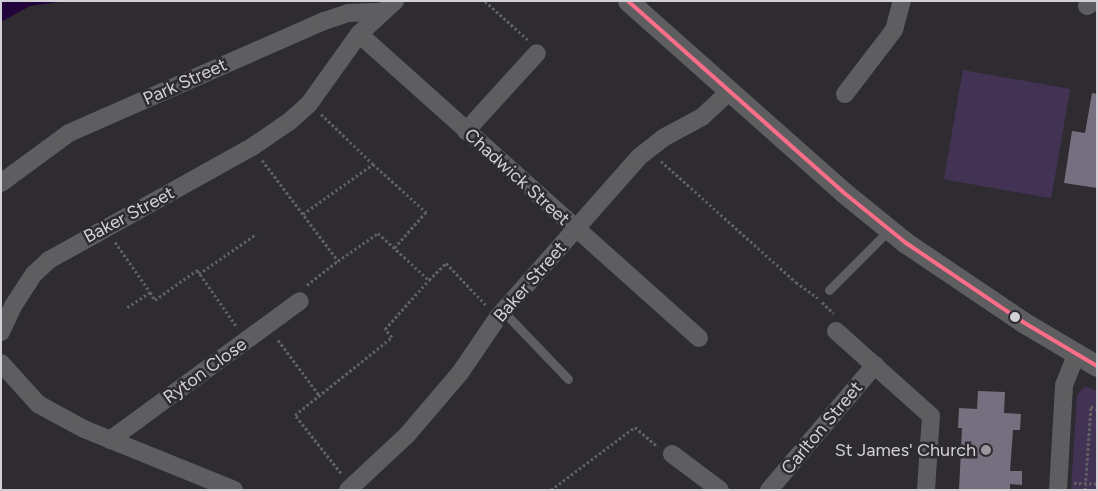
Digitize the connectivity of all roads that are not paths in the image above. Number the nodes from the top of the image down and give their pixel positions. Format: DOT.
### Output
graph roads {
  1 [pos="628,1"];
  2 [pos="902,1"];
  3 [pos="388,7"];
  4 [pos="359,34"];
  5 [pos="536,53"];
  6 [pos="729,92"];
  7 [pos="845,94"];
  8 [pos="466,131"];
  9 [pos="1,182"];
  10 [pos="576,229"];
  11 [pos="889,230"];
  12 [pos="829,290"];
  13 [pos="300,301"];
  14 [pos="501,314"];
  15 [pos="836,331"];
  16 [pos="1,332"];
  17 [pos="699,338"];
  18 [pos="1077,353"];
  19 [pos="1,363"];
  20 [pos="875,365"];
  21 [pos="1097,366"];
  22 [pos="568,379"];
  23 [pos="110,440"];
  24 [pos="672,454"];
  25 [pos="350,488"];
  26 [pos="234,490"];
  27 [pos="720,490"];
  28 [pos="769,490"];
  29 [pos="926,490"];
  30 [pos="1058,490"];
  1 -- 6 [label="street"];
  2 -- 7 [label="street"];
  3 -- 4 [label="street, Park Street"];
  3 -- 9 [label="street, Park Street"];
  4 -- 8 [label="street, Chadwick Street"];
  4 -- 16 [label="street, Baker Street"];
  5 -- 8 [label="street"];
  6 -- 10 [label="street, Baker Street"];
  6 -- 11 [label="street"];
  8 -- 10 [label="street, Chadwick Street"];
  10 -- 14 [label="street, Baker Street"];
  10 -- 17 [label="street, Chadwick Street"];
  11 -- 12 [label="lane"];
  11 -- 18 [label="street"];
  13 -- 23 [label="street, Ryton Close"];
  14 -- 22 [label="lane"];
  14 -- 25 [label="street, Baker Street"];
  15 -- 20 [label="street"];
  18 -- 21 [label="street"];
  18 -- 30 [label="street"];
  19 -- 23 [label="street"];
  20 -- 28 [label="street, Carlton Street"];
  20 -- 29 [label="street"];
  23 -- 26 [label="street"];
  24 -- 27 [label="street"];
}
